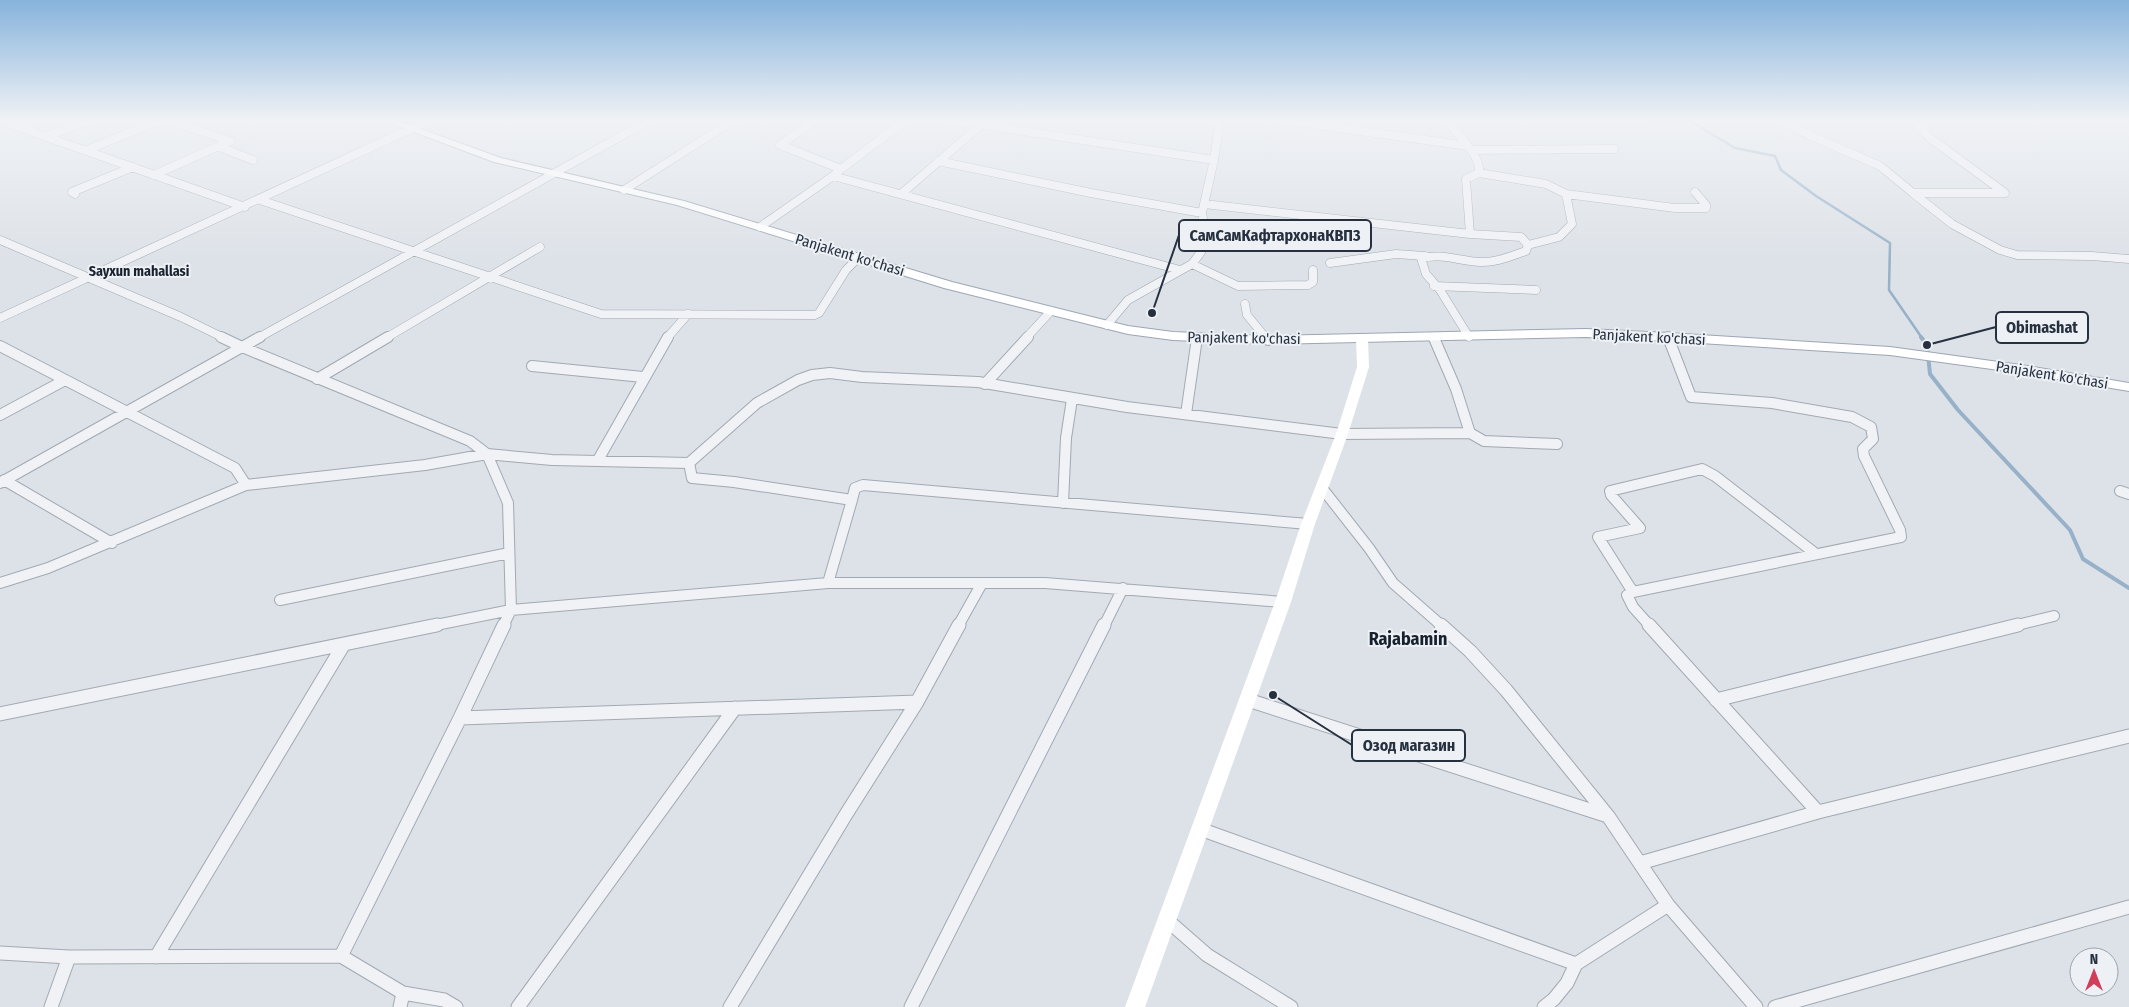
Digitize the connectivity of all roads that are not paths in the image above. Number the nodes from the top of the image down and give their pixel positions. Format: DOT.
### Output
graph roads {
  1 [pos="133,167"];
  2 [pos="173,167"];
  3 [pos="331,167"];
  4 [pos="526,167"];
  5 [pos="566,167"];
  6 [pos="660,167"];
  7 [pos="837,167"];
  8 [pos="845,167"];
  9 [pos="931,167"];
  10 [pos="967,167"];
  11 [pos="1212,167"];
  12 [pos="1479,167"];
  13 [pos="1881,167"];
  14 [pos="1970,167"];
  15 [pos="842,169"];
  16 [pos="1479,173"];
  17 [pos="554,174"];
  18 [pos="154,175"];
  19 [pos="833,176"];
  20 [pos="624,190"];
  21 [pos="1695,192"];
  22 [pos="1913,193"];
  23 [pos="75,194"];
  24 [pos="901,194"];
  25 [pos="1566,194"];
  26 [pos="260,200"];
  27 [pos="1204,204"];
  28 [pos="245,207"];
  29 [pos="1202,213"];
  30 [pos="760,227"];
  31 [pos="1206,234"];
  32 [pos="1470,234"];
  33 [pos="1261,235"];
  34 [pos="0,240"];
  35 [pos="1528,245"];
  36 [pos="540,247"];
  37 [pos="414,253"];
  38 [pos="859,256"];
  39 [pos="1425,256"];
  40 [pos="2128,258"];
  41 [pos="1330,263"];
  42 [pos="1192,264"];
  43 [pos="1180,270"];
  44 [pos="1313,270"];
  45 [pos="91,278"];
  46 [pos="489,278"];
  47 [pos="1434,286"];
  48 [pos="1536,290"];
  49 [pos="1245,304"];
  50 [pos="1051,311"];
  51 [pos="688,314"];
  52 [pos="0,318"];
  53 [pos="1107,325"];
  54 [pos="1469,337"];
  55 [pos="1197,338"];
  56 [pos="1434,338"];
  57 [pos="1668,338"];
  58 [pos="1362,339"];
  59 [pos="1268,340"];
  60 [pos="0,346"];
  61 [pos="242,347"];
  62 [pos="532,366"];
  63 [pos="643,378"];
  64 [pos="317,379"];
  65 [pos="65,380"];
  66 [pos="985,384"];
  67 [pos="2129,387"];
  68 [pos="1072,399"];
  69 [pos="125,412"];
  70 [pos="1186,414"];
  71 [pos="0,415"];
  72 [pos="1470,433"];
  73 [pos="1342,434"];
  74 [pos="1557,444"];
  75 [pos="488,454"];
  76 [pos="598,460"];
  77 [pos="689,463"];
  78 [pos="2,481"];
  79 [pos="246,485"];
  80 [pos="1322,488"];
  81 [pos="852,500"];
  82 [pos="1063,503"];
  83 [pos="1308,524"];
  84 [pos="112,543"];
  85 [pos="509,553"];
  86 [pos="1816,554"];
  87 [pos="0,583"];
  88 [pos="828,584"];
  89 [pos="980,584"];
  90 [pos="1123,588"];
  91 [pos="1633,592"];
  92 [pos="280,600"];
  93 [pos="1283,602"];
  94 [pos="511,610"];
  95 [pos="2054,616"];
  96 [pos="344,644"];
  97 [pos="1248,700"];
  98 [pos="1716,700"];
  99 [pos="916,702"];
  100 [pos="735,708"];
  101 [pos="0,714"];
  102 [pos="460,718"];
  103 [pos="2129,736"];
  104 [pos="1818,812"];
  105 [pos="1608,816"];
  106 [pos="1200,829"];
  107 [pos="1640,863"];
  108 [pos="1668,905"];
  109 [pos="2129,907"];
  110 [pos="1167,920"];
  111 [pos="0,953"];
  112 [pos="341,956"];
  113 [pos="69,957"];
  114 [pos="156,957"];
  115 [pos="1576,964"];
  116 [pos="401,1000"];
  117 [pos="51,1007"];
  118 [pos="456,1007"];
  119 [pos="518,1007"];
  120 [pos="730,1007"];
  121 [pos="911,1007"];
  122 [pos="1136,1007"];
  123 [pos="1291,1007"];
  124 [pos="1544,1007"];
  125 [pos="1756,1007"];
  126 [pos="1775,1007"];
  1 -- 18 [label="street"];
  1 -- 23 [label="street"];
  2 -- 18 [label="street"];
  3 -- 26 [label="street"];
  4 -- 17 [label="main road, Panjakent ko'chasi"];
  5 -- 17 [label="street"];
  6 -- 20 [label="street"];
  7 -- 15 [label="street"];
  8 -- 15 [label="street"];
  9 -- 24 [label="street"];
  10 -- 29 [label="street"];
  11 -- 27 [label="street"];
  12 -- 16 [label="street"];
  13 -- 22 [label="street"];
  14 -- 22 [label="street"];
  15 -- 19 [label="street"];
  16 -- 25 [label="street"];
  16 -- 32 [label="street"];
  17 -- 20 [label="main road, Panjakent ko'chasi"];
  17 -- 37 [label="street"];
  18 -- 28 [label="street"];
  19 -- 24 [label="street"];
  19 -- 30 [label="street"];
  20 -- 30 [label="main road, Panjakent ko'chasi"];
  21 -- 25 [label="street"];
  22 -- 40 [label="street"];
  24 -- 43 [label="street"];
  25 -- 35 [label="street"];
  26 -- 28 [label="street"];
  26 -- 37 [label="street"];
  27 -- 29 [label="street"];
  27 -- 32 [label="street"];
  28 -- 45 [label="street"];
  29 -- 31 [label="street"];
  30 -- 38 [label="main road, Panjakent ko'chasi"];
  31 -- 33 [label="street"];
  31 -- 42 [label="street"];
  32 -- 35 [label="street"];
  34 -- 45 [label="street"];
  35 -- 39 [label="street"];
  36 -- 46 [label="street"];
  37 -- 46 [label="street"];
  37 -- 61 [label="street"];
  38 -- 50 [label="main road, Panjakent ko'chasi"];
  38 -- 51 [label="street"];
  39 -- 41 [label="street"];
  39 -- 47 [label="street"];
  42 -- 43 [label="street"];
  42 -- 44 [label="street"];
  43 -- 53 [label="street"];
  45 -- 52 [label="street"];
  45 -- 61 [label="street"];
  46 -- 51 [label="street"];
  46 -- 64 [label="street"];
  47 -- 48 [label="street"];
  47 -- 54 [label="street"];
  49 -- 59 [label="street"];
  50 -- 53 [label="main road, Panjakent ko'chasi"];
  50 -- 66 [label="street"];
  51 -- 63 [label="street"];
  53 -- 55 [label="main road, Panjakent ko'chasi"];
  54 -- 56 [label="main road, Panjakent ko'chasi"];
  54 -- 57 [label="main road, Panjakent ko'chasi"];
  55 -- 59 [label="main road, Panjakent ko'chasi"];
  55 -- 70 [label="street"];
  56 -- 58 [label="main road, Panjakent ko'chasi"];
  56 -- 72 [label="street"];
  57 -- 67 [label="main road, Panjakent ko'chasi"];
  57 -- 86 [label="street"];
  58 -- 59 [label="main road, Panjakent ko'chasi"];
  58 -- 73 [label="main road"];
  60 -- 65 [label="street"];
  61 -- 64 [label="street"];
  61 -- 69 [label="street"];
  62 -- 63 [label="street"];
  63 -- 76 [label="street"];
  64 -- 75 [label="street"];
  65 -- 69 [label="street"];
  65 -- 71 [label="street"];
  66 -- 68 [label="street"];
  66 -- 77 [label="street"];
  68 -- 70 [label="street"];
  68 -- 82 [label="street"];
  69 -- 78 [label="street"];
  69 -- 79 [label="street"];
  70 -- 73 [label="street"];
  72 -- 73 [label="street"];
  72 -- 74 [label="street"];
  73 -- 80 [label="main road"];
  75 -- 76 [label="street"];
  75 -- 79 [label="street"];
  75 -- 85 [label="street"];
  76 -- 77 [label="street"];
  77 -- 81 [label="street"];
  78 -- 84 [label="street"];
  79 -- 84 [label="street"];
  80 -- 83 [label="main road"];
  80 -- 105 [label="street"];
  81 -- 82 [label="street"];
  81 -- 88 [label="street"];
  82 -- 83 [label="street"];
  83 -- 93 [label="main road"];
  84 -- 87 [label="street"];
  85 -- 92 [label="street"];
  85 -- 94 [label="street"];
  86 -- 91 [label="street"];
  86 -- 91 [label="street"];
  88 -- 89 [label="street"];
  88 -- 94 [label="street"];
  89 -- 90 [label="street"];
  89 -- 99 [label="street"];
  90 -- 93 [label="street"];
  90 -- 121 [label="street"];
  91 -- 98 [label="street"];
  93 -- 97 [label="main road"];
  94 -- 96 [label="street"];
  94 -- 102 [label="street"];
  95 -- 98 [label="street"];
  96 -- 101 [label="street"];
  96 -- 114 [label="street"];
  97 -- 105 [label="street"];
  97 -- 106 [label="main road"];
  98 -- 104 [label="street"];
  99 -- 100 [label="street"];
  99 -- 120 [label="street"];
  100 -- 102 [label="street"];
  100 -- 119 [label="street"];
  102 -- 112 [label="street"];
  103 -- 104 [label="street"];
  104 -- 107 [label="street"];
  105 -- 107 [label="street"];
  106 -- 110 [label="main road"];
  106 -- 115 [label="street"];
  107 -- 108 [label="street"];
  108 -- 115 [label="street"];
  108 -- 125 [label="street"];
  109 -- 126 [label="street"];
  110 -- 122 [label="main road"];
  110 -- 123 [label="street"];
  111 -- 113 [label="street"];
  112 -- 114 [label="street"];
  112 -- 116 [label="street"];
  113 -- 114 [label="street"];
  113 -- 117 [label="street"];
  115 -- 124 [label="street"];
  116 -- 118 [label="street"];
}
